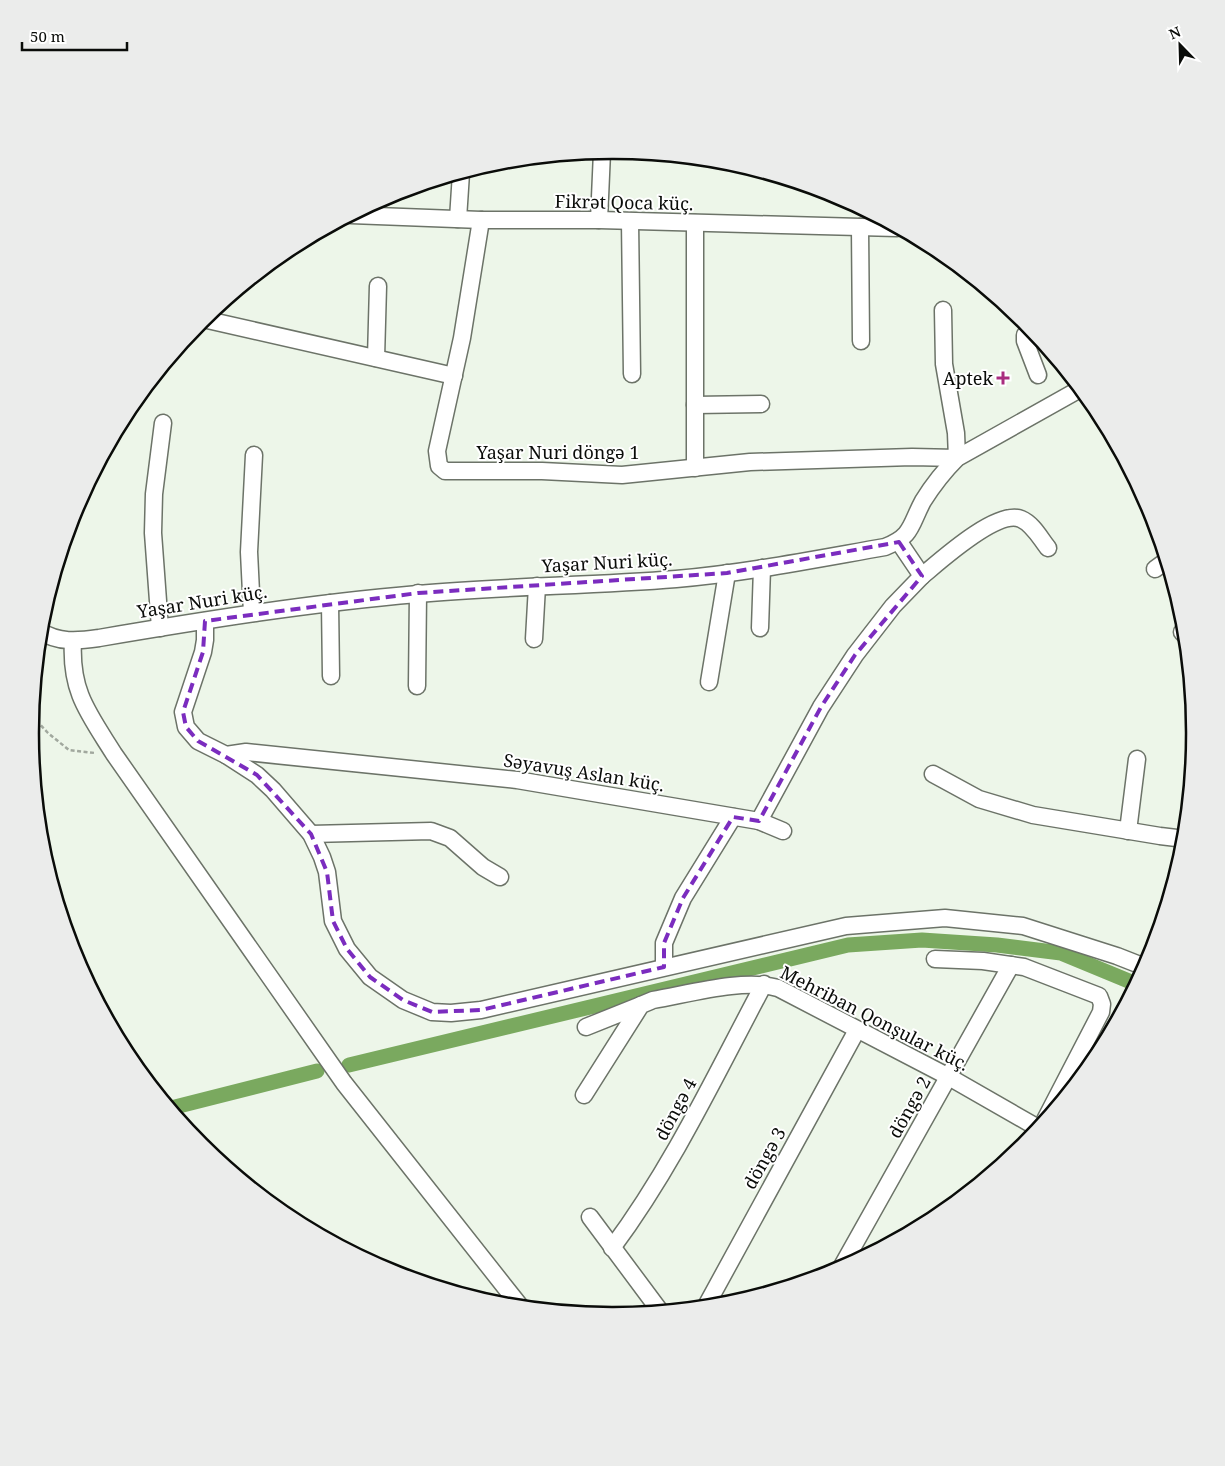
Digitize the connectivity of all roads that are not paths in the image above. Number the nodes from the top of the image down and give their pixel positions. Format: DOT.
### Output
graph roads {
  1 [pos="602,159"];
  2 [pos="461,180"];
  3 [pos="365,216"];
  4 [pos="458,219"];
  5 [pos="481,220"];
  6 [pos="599,220"];
  7 [pos="630,221"];
  8 [pos="695,223"];
  9 [pos="860,227"];
  10 [pos="884,228"];
  11 [pos="378,286"];
  12 [pos="943,310"];
  13 [pos="213,321"];
  14 [pos="1025,335"];
  15 [pos="861,341"];
  16 [pos="376,358"];
  17 [pos="632,374"];
  18 [pos="1038,375"];
  19 [pos="454,376"];
  20 [pos="1074,392"];
  21 [pos="761,404"];
  22 [pos="695,405"];
  23 [pos="163,423"];
  24 [pos="254,456"];
  25 [pos="957,458"];
  26 [pos="695,468"];
  27 [pos="899,542"];
  28 [pos="1048,548"];
  29 [pos="762,568"];
  30 [pos="727,573"];
  31 [pos="922,576"];
  32 [pos="537,586"];
  33 [pos="418,594"];
  34 [pos="330,603"];
  35 [pos="252,613"];
  36 [pos="205,620"];
  37 [pos="160,628"];
  38 [pos="760,628"];
  39 [pos="48,634"];
  40 [pos="534,639"];
  41 [pos="73,641"];
  42 [pos="331,676"];
  43 [pos="709,682"];
  44 [pos="417,686"];
  45 [pos="226,754"];
  46 [pos="1137,759"];
  47 [pos="934,774"];
  48 [pos="733,816"];
  49 [pos="759,821"];
  50 [pos="783,831"];
  51 [pos="1128,831"];
  52 [pos="311,834"];
  53 [pos="1176,838"];
  54 [pos="500,877"];
  55 [pos="935,959"];
  56 [pos="1138,964"];
  57 [pos="1011,966"];
  58 [pos="664,968"];
  59 [pos="764,984"];
  60 [pos="641,1005"];
  61 [pos="586,1027"];
  62 [pos="857,1030"];
  63 [pos="949,1077"];
  64 [pos="1059,1093"];
  65 [pos="584,1096"];
  66 [pos="1032,1124"];
  67 [pos="590,1217"];
  68 [pos="612,1248"];
  69 [pos="848,1256"];
  70 [pos="514,1298"];
  71 [pos="710,1298"];
  72 [pos="656,1305"];
  1 -- 6 [label="street"];
  2 -- 4 [label="street"];
  3 -- 4 [label="street, Fikrət Qoca küç."];
  4 -- 5 [label="street, Fikrət Qoca küç."];
  5 -- 6 [label="street, Fikrət Qoca küç."];
  5 -- 19 [label="street, Yaşar Nuri döngə 1"];
  6 -- 7 [label="street, Fikrət Qoca küç."];
  7 -- 8 [label="street, Fikrət Qoca küç."];
  7 -- 17 [label="street"];
  8 -- 9 [label="street, Fikrət Qoca küç."];
  8 -- 22 [label="street"];
  9 -- 10 [label="street, Fikrət Qoca küç."];
  9 -- 15 [label="street"];
  11 -- 16 [label="street"];
  12 -- 25 [label="street"];
  13 -- 16 [label="street"];
  14 -- 18 [label="street"];
  16 -- 19 [label="street"];
  19 -- 26 [label="street, Yaşar Nuri döngə 1"];
  20 -- 25 [label="street"];
  21 -- 22 [label="street"];
  22 -- 26 [label="street"];
  23 -- 37 [label="street"];
  24 -- 35 [label="street"];
  25 -- 26 [label="street, Yaşar Nuri döngə 1"];
  25 -- 27 [label="street"];
  27 -- 29 [label="street, Yaşar Nuri küç."];
  27 -- 31 [label="street"];
  28 -- 31 [label="street"];
  29 -- 30 [label="street, Yaşar Nuri küç."];
  29 -- 38 [label="street"];
  30 -- 32 [label="street, Yaşar Nuri küç."];
  30 -- 43 [label="street"];
  31 -- 49 [label="street"];
  32 -- 33 [label="street, Yaşar Nuri küç."];
  32 -- 40 [label="street"];
  33 -- 34 [label="street, Yaşar Nuri küç."];
  33 -- 44 [label="street"];
  34 -- 35 [label="street, Yaşar Nuri küç."];
  34 -- 42 [label="street"];
  35 -- 36 [label="street, Yaşar Nuri küç."];
  36 -- 37 [label="street, Yaşar Nuri küç."];
  36 -- 45 [label="street, Səyavuş Aslan küç."];
  37 -- 41 [label="street, Yaşar Nuri küç."];
  39 -- 41 [label="street"];
  41 -- 70 [label="street"];
  45 -- 48 [label="street, Səyavuş Aslan küç."];
  45 -- 52 [label="street"];
  46 -- 51 [label="street"];
  47 -- 51 [label="street"];
  48 -- 49 [label="street, Səyavuş Aslan küç."];
  48 -- 58 [label="street"];
  49 -- 50 [label="street, Səyavuş Aslan küç."];
  51 -- 53 [label="street"];
  52 -- 54 [label="street"];
  52 -- 58 [label="street"];
  55 -- 57 [label="street"];
  56 -- 58 [label="street"];
  57 -- 63 [label="street, döngə 2"];
  57 -- 64 [label="street"];
  59 -- 60 [label="street, Mehriban Qonşular küç."];
  59 -- 62 [label="street, Mehriban Qonşular küç."];
  59 -- 68 [label="street, döngə 4"];
  60 -- 61 [label="street, Mehriban Qonşular küç."];
  60 -- 65 [label="street"];
  62 -- 63 [label="street, Mehriban Qonşular küç."];
  62 -- 71 [label="street, döngə 3"];
  63 -- 66 [label="street, Mehriban Qonşular küç."];
  63 -- 69 [label="street, döngə 2"];
  67 -- 68 [label="street"];
  68 -- 72 [label="street"];
}
